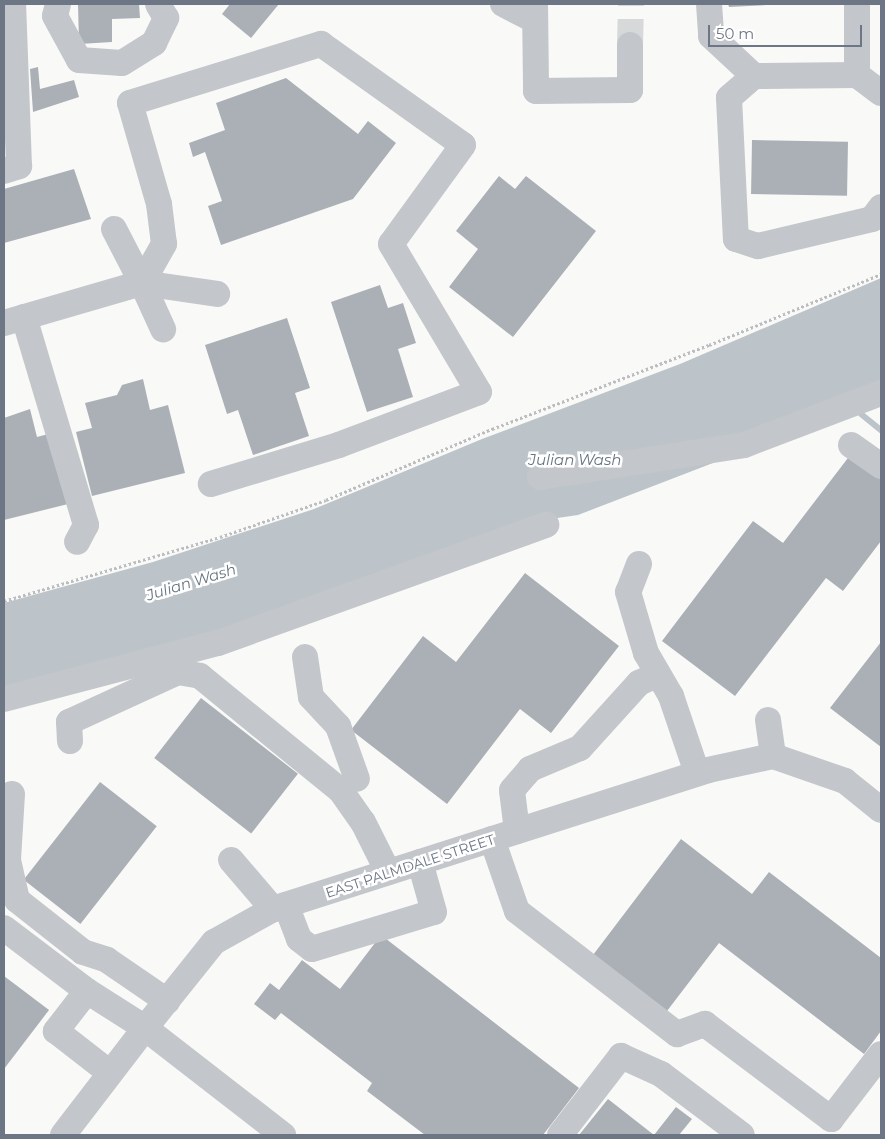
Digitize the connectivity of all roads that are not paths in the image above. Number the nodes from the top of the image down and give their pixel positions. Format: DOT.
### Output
graph roads {
  1 [pos="13,4"];
  2 [pos="58,4"];
  3 [pos="158,4"];
  4 [pos="503,4"];
  5 [pos="709,4"];
  6 [pos="857,4"];
  7 [pos="535,12"];
  8 [pos="630,45"];
  9 [pos="857,75"];
  10 [pos="754,76"];
  11 [pos="881,93"];
  12 [pos="4,171"];
  13 [pos="881,208"];
  14 [pos="114,229"];
  15 [pos="142,283"];
  16 [pos="217,294"];
  17 [pos="14,320"];
  18 [pos="163,329"];
  19 [pos="881,392"];
  20 [pos="851,445"];
  21 [pos="881,466"];
  22 [pos="540,477"];
  23 [pos="211,484"];
  24 [pos="546,525"];
  25 [pos="77,542"];
  26 [pos="639,564"];
  27 [pos="305,657"];
  28 [pos="658,674"];
  29 [pos="4,699"];
  30 [pos="768,720"];
  31 [pos="70,741"];
  32 [pos="773,756"];
  33 [pos="697,773"];
  34 [pos="357,779"];
  35 [pos="12,794"];
  36 [pos="881,810"];
  37 [pos="517,831"];
  38 [pos="492,839"];
  39 [pos="231,860"];
  40 [pos="420,862"];
  41 [pos="388,872"];
  42 [pos="280,907"];
  43 [pos="4,928"];
  44 [pos="87,991"];
  45 [pos="167,1001"];
  46 [pos="145,1028"];
  47 [pos="881,1054"];
  48 [pos="110,1073"];
  49 [pos="63,1135"];
  50 [pos="283,1135"];
  51 [pos="560,1135"];
  52 [pos="742,1135"];
  1 -- 12 [label="street"];
  2 -- 3 [label="street"];
  4 -- 7 [label="street"];
  5 -- 10 [label="street"];
  6 -- 9 [label="street"];
  7 -- 8 [label="street"];
  9 -- 10 [label="street"];
  9 -- 11 [label="street"];
  10 -- 13 [label="street"];
  14 -- 15 [label="street"];
  15 -- 16 [label="street"];
  15 -- 17 [label="street"];
  15 -- 18 [label="street"];
  15 -- 23 [label="street"];
  17 -- 25 [label="street"];
  19 -- 22 [label="street"];
  20 -- 21 [label="street"];
  24 -- 29 [label="street"];
  26 -- 28 [label="street"];
  27 -- 34 [label="street"];
  28 -- 33 [label="street"];
  28 -- 37 [label="street"];
  30 -- 32 [label="street"];
  31 -- 41 [label="street"];
  32 -- 33 [label="street, EAST PALMDALE STREET"];
  32 -- 36 [label="street"];
  33 -- 37 [label="street, EAST PALMDALE STREET"];
  35 -- 45 [label="street"];
  37 -- 38 [label="street, EAST PALMDALE STREET"];
  38 -- 40 [label="street, EAST PALMDALE STREET"];
  38 -- 47 [label="street"];
  39 -- 42 [label="street"];
  40 -- 41 [label="street, EAST PALMDALE STREET"];
  40 -- 42 [label="street"];
  41 -- 42 [label="street, EAST PALMDALE STREET"];
  42 -- 45 [label="street, EAST PALMDALE STREET"];
  43 -- 44 [label="street"];
  44 -- 46 [label="street"];
  44 -- 48 [label="street"];
  45 -- 46 [label="street, EAST PALMDALE STREET"];
  46 -- 48 [label="street, EAST PALMDALE STREET"];
  46 -- 50 [label="street"];
  48 -- 49 [label="street, EAST PALMDALE STREET"];
  51 -- 52 [label="street"];
}
